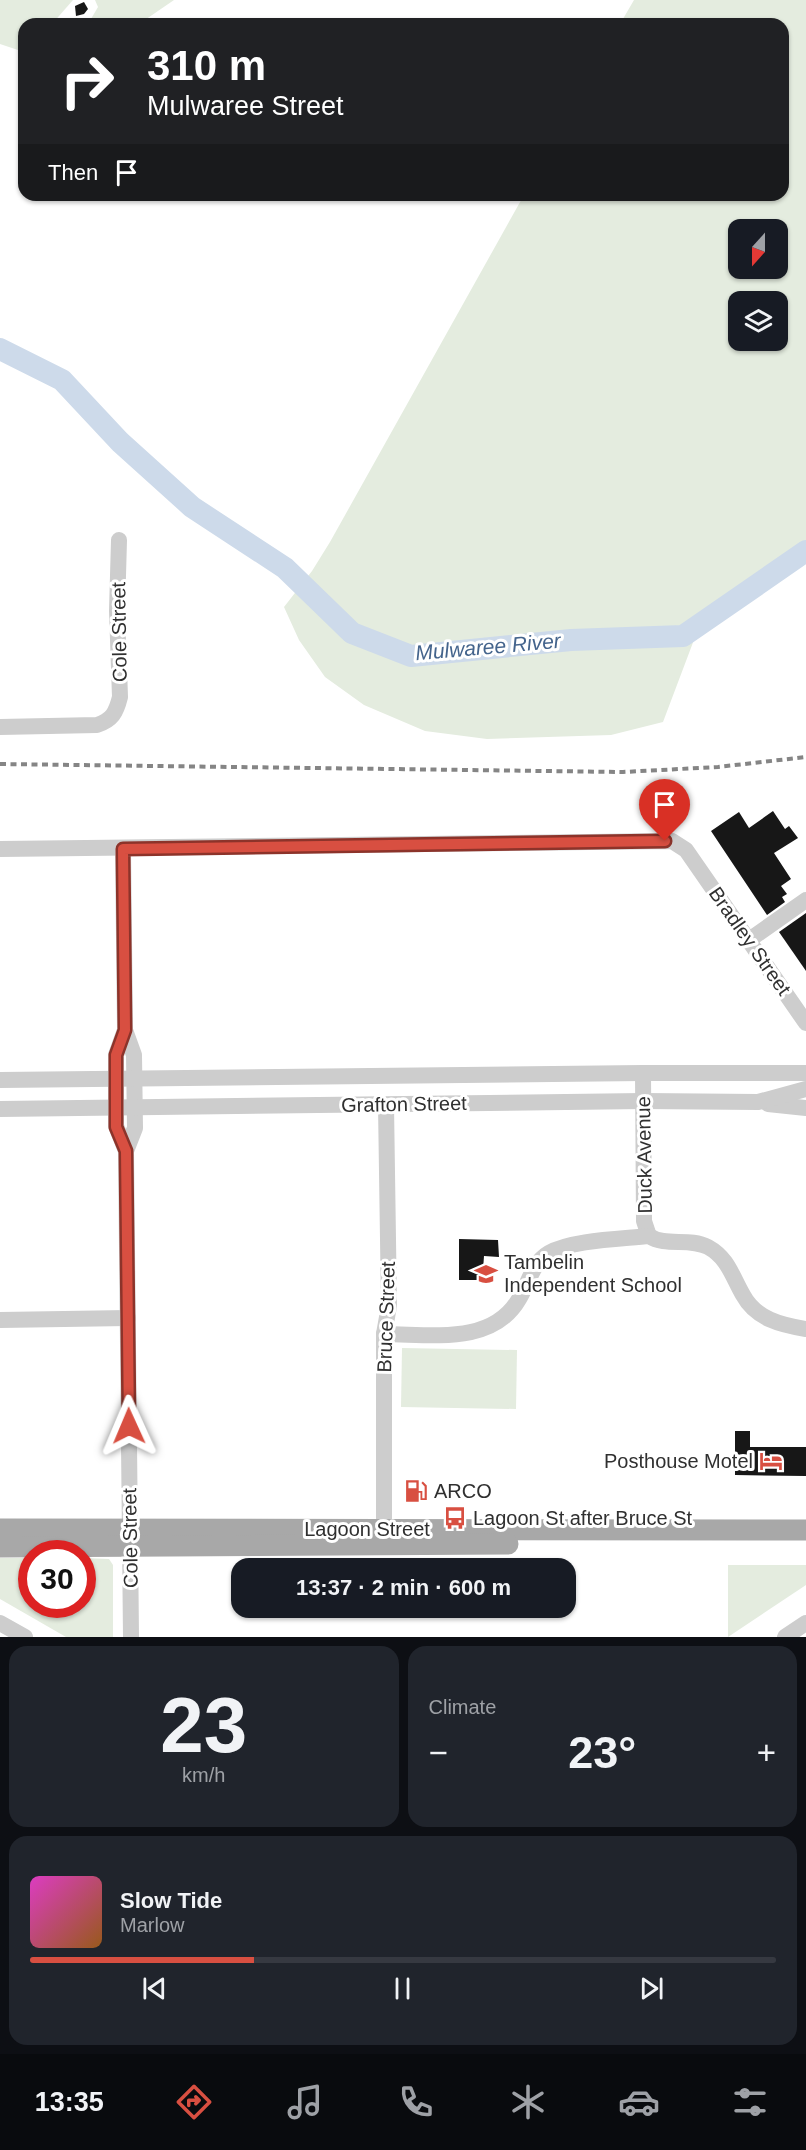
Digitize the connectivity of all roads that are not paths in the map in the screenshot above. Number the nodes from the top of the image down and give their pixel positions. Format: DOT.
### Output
graph roads {
  1 [pos="119,540"];
  2 [pos="0,727"];
  3 [pos="0,849"];
  4 [pos="123,849"];
  5 [pos="806,900"];
  6 [pos="749,940"];
  7 [pos="806,1023"];
  8 [pos="125,1030"];
  9 [pos="643,1073"];
  10 [pos="806,1073"];
  11 [pos="134,1078"];
  12 [pos="116,1079"];
  13 [pos="0,1080"];
  14 [pos="806,1089"];
  15 [pos="643,1101"];
  16 [pos="758,1102"];
  17 [pos="386,1105"];
  18 [pos="116,1108"];
  19 [pos="135,1108"];
  20 [pos="806,1108"];
  21 [pos="0,1109"];
  22 [pos="126,1151"];
  23 [pos="649,1236"];
  24 [pos="128,1318"];
  25 [pos="0,1320"];
  26 [pos="806,1329"];
  27 [pos="384,1334"];
  28 [pos="0,1529"];
  29 [pos="384,1529"];
  30 [pos="806,1530"];
  31 [pos="0,1535"];
  32 [pos="131,1538"];
  33 [pos="806,1543"];
  34 [pos="0,1547"];
  35 [pos="0,1623"];
  36 [pos="806,1623"];
  37 [pos="25,1637"];
  38 [pos="131,1637"];
  39 [pos="785,1637"];
  1 -- 2 [label="street, Cole Street"];
  3 -- 4 [label="street"];
  4 -- 6 [label="street, Bradley Street"];
  4 -- 8 [label="street, Cole Street"];
  5 -- 6 [label="street"];
  6 -- 7 [label="street, Bradley Street"];
  8 -- 11 [label="street, Cole Street"];
  8 -- 12 [label="street, Cole Street"];
  9 -- 10 [label="street, Grafton Street"];
  9 -- 11 [label="street, Grafton Street"];
  9 -- 15 [label="street, Duck Avenue"];
  11 -- 12 [label="street, Grafton Street"];
  11 -- 19 [label="street, Cole Street"];
  12 -- 13 [label="street, Grafton Street"];
  12 -- 18 [label="street, Cole Street"];
  14 -- 16 [label="street, Grafton Street"];
  15 -- 16 [label="street, Grafton Street"];
  15 -- 17 [label="street, Grafton Street"];
  15 -- 23 [label="street, Duck Avenue"];
  16 -- 20 [label="street"];
  17 -- 19 [label="street, Grafton Street"];
  17 -- 27 [label="street, Bruce Street"];
  18 -- 19 [label="street, Grafton Street"];
  18 -- 21 [label="street, Grafton Street"];
  18 -- 22 [label="street, Cole Street"];
  19 -- 22 [label="street, Cole Street"];
  22 -- 24 [label="street, Cole Street"];
  23 -- 26 [label="street"];
  23 -- 27 [label="street"];
  24 -- 25 [label="street"];
  24 -- 32 [label="street, Cole Street"];
  27 -- 29 [label="street, Bruce Street"];
  28 -- 32 [label="main road, Lagoon Street"];
  29 -- 30 [label="main road, Lagoon Street"];
  29 -- 32 [label="main road, Lagoon Street"];
  31 -- 32 [label="main road, Lagoon Street"];
  32 -- 33 [label="main road, Lagoon Street"];
  32 -- 34 [label="main road, Lagoon Street"];
  32 -- 38 [label="street, Cole Street"];
  35 -- 37 [label="street"];
  36 -- 39 [label="street"];
}
